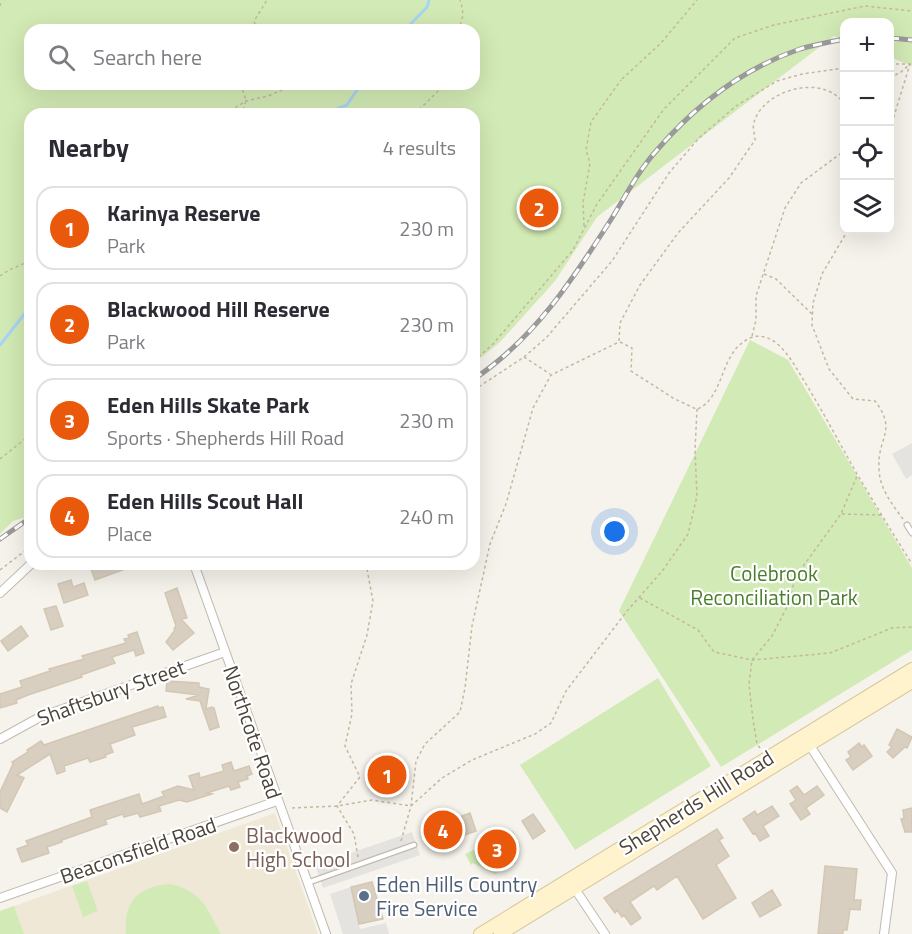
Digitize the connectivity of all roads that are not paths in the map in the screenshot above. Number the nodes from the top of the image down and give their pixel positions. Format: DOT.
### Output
graph roads {
  1 [pos="907,525"];
  2 [pos="912,533"];
  3 [pos="25,570"];
  4 [pos="196,570"];
  5 [pos="0,593"];
  6 [pos="225,652"];
  7 [pos="912,669"];
  8 [pos="912,682"];
  9 [pos="0,739"];
  10 [pos="806,740"];
  11 [pos="277,801"];
  12 [pos="414,845"];
  13 [pos="307,883"];
  14 [pos="572,885"];
  15 [pos="0,898"];
  16 [pos="322,933"];
  17 [pos="480,934"];
  18 [pos="500,934"];
  19 [pos="605,934"];
  20 [pos="884,934"];
  1 -- 2 [label="lane"];
  3 -- 5 [label="street"];
  4 -- 6 [label="street, Northcote Road"];
  6 -- 9 [label="street, Shaftsbury Street"];
  6 -- 11 [label="street, Northcote Road"];
  7 -- 10 [label="main road, Shepherds Hill Road"];
  8 -- 10 [label="main road, Shepherds Hill Road"];
  10 -- 14 [label="main road, Shepherds Hill Road"];
  10 -- 14 [label="main road, Shepherds Hill Road"];
  10 -- 20 [label="street"];
  11 -- 13 [label="street, Northcote Road"];
  11 -- 15 [label="street, Beaconsfield Road"];
  12 -- 13 [label="lane"];
  13 -- 16 [label="street, Northcote Road"];
  14 -- 17 [label="main road, Shepherds Hill Road"];
  14 -- 18 [label="main road, Shepherds Hill Road"];
  14 -- 19 [label="street"];
}
